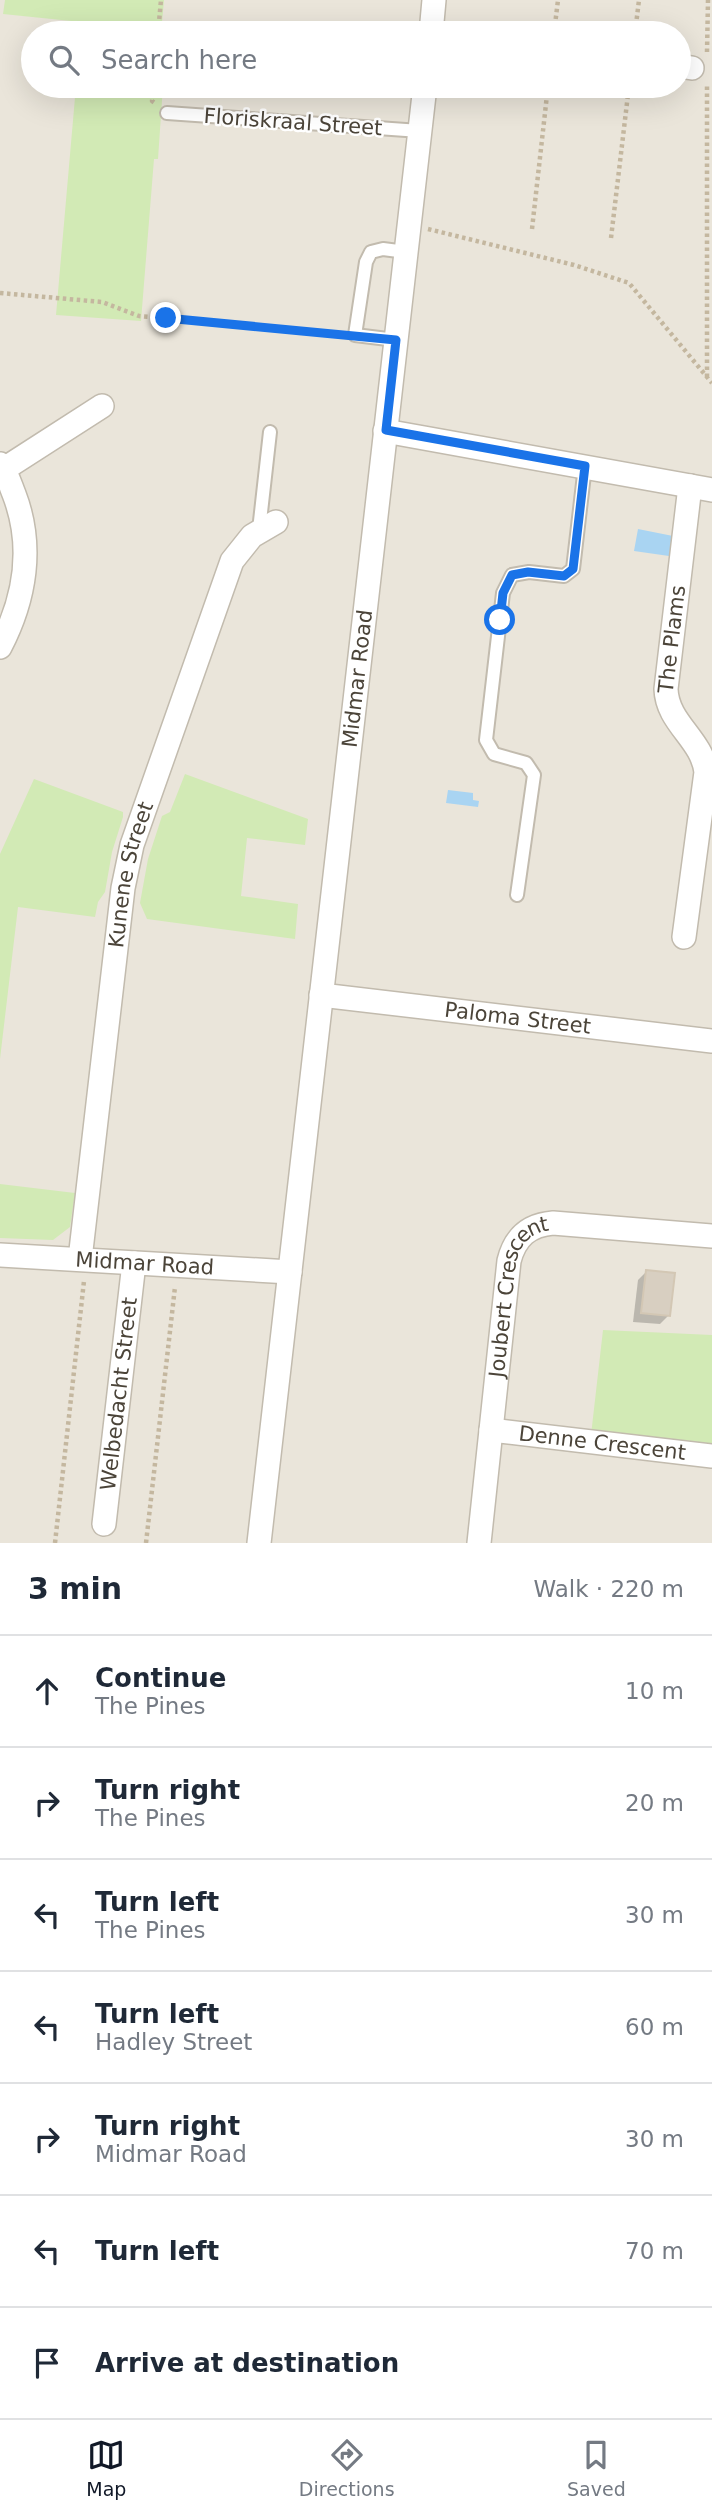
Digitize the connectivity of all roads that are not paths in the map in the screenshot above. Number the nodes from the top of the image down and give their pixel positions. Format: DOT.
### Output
graph roads {
  1 [pos="435,0"];
  2 [pos="432,21"];
  3 [pos="424,98"];
  4 [pos="167,113"];
  5 [pos="420,131"];
  6 [pos="406,252"];
  7 [pos="396,340"];
  8 [pos="102,406"];
  9 [pos="386,430"];
  10 [pos="270,432"];
  11 [pos="585,466"];
  12 [pos="2,467"];
  13 [pos="701,488"];
  14 [pos="267,526"];
  15 [pos="0,647"];
  16 [pos="706,825"];
  17 [pos="517,895"];
  18 [pos="684,937"];
  19 [pos="321,995"];
  20 [pos="712,1041"];
  21 [pos="712,1236"];
  22 [pos="0,1255"];
  23 [pos="83,1259"];
  24 [pos="134,1263"];
  25 [pos="290,1272"];
  26 [pos="491,1430"];
  27 [pos="712,1456"];
  28 [pos="104,1524"];
  29 [pos="259,1543"];
  30 [pos="479,1543"];
  1 -- 2 [label="street"];
  3 -- 5 [label="street, Midmar Road"];
  4 -- 5 [label="lane, Floriskraal Street"];
  5 -- 6 [label="street, Midmar Road"];
  6 -- 7 [label="street, Midmar Road"];
  6 -- 7 [label="lane"];
  7 -- 9 [label="street, Midmar Road"];
  8 -- 12 [label="street"];
  9 -- 11 [label="street"];
  9 -- 19 [label="street, Midmar Road"];
  10 -- 14 [label="lane"];
  11 -- 13 [label="street"];
  11 -- 17 [label="lane"];
  12 -- 15 [label="street"];
  13 -- 16 [label="street, The Plams"];
  14 -- 23 [label="street, Kunene Street"];
  16 -- 18 [label="street, The Plams"];
  19 -- 20 [label="street, Paloma Street"];
  19 -- 25 [label="street, Midmar Road"];
  21 -- 26 [label="street, Joubert Crescent"];
  22 -- 23 [label="street, Midmar Road"];
  23 -- 24 [label="street, Midmar Road"];
  24 -- 25 [label="street, Midmar Road"];
  24 -- 28 [label="street, Welbedacht Street"];
  25 -- 29 [label="street, Midmar Road"];
  26 -- 27 [label="street, Denne Crescent"];
  26 -- 30 [label="street, Joubert Crescent"];
}
